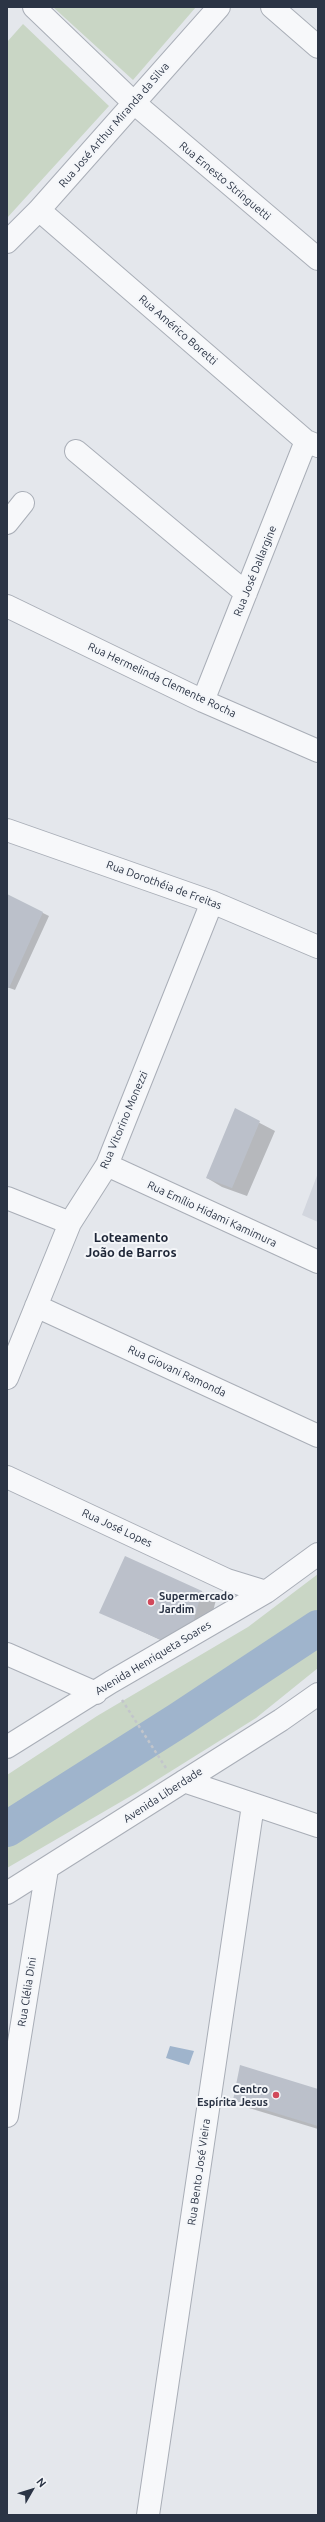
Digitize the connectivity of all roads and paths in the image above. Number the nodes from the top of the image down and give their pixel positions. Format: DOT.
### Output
graph roads {
  1 [pos="34,7"];
  2 [pos="219,7"];
  3 [pos="272,7"];
  4 [pos="318,47"];
  5 [pos="133,102"];
  6 [pos="39,210"];
  7 [pos="7,242"];
  8 [pos="318,259"];
  9 [pos="312,444"];
  10 [pos="76,451"];
  11 [pos="23,503"];
  12 [pos="7,523"];
  13 [pos="246,593"];
  14 [pos="7,606"];
  15 [pos="203,701"];
  16 [pos="318,751"];
  17 [pos="7,830"];
  18 [pos="212,902"];
  19 [pos="318,946"];
  20 [pos="107,1165"];
  21 [pos="7,1198"];
  22 [pos="70,1223"];
  23 [pos="318,1262"];
  24 [pos="36,1306"];
  25 [pos="7,1378"];
  26 [pos="318,1436"];
  27 [pos="7,1477"];
  28 [pos="318,1554"];
  29 [pos="227,1580"];
  30 [pos="266,1592"];
  31 [pos="234,1610"];
  32 [pos="7,1654"];
  33 [pos="104,1687"];
  34 [pos="318,1694"];
  35 [pos="7,1747"];
  36 [pos="180,1783"];
  37 [pos="253,1805"];
  38 [pos="318,1826"];
  39 [pos="47,1869"];
  40 [pos="7,1893"];
  41 [pos="7,2116"];
  42 [pos="148,2515"];
  1 -- 5 [label="street, Rua Ernesto Stringuetti"];
  2 -- 5 [label="street, Rua José Arthur Miranda da Silva"];
  3 -- 4 [label="street"];
  5 -- 6 [label="street, Rua José Arthur Miranda da Silva"];
  5 -- 8 [label="street, Rua Ernesto Stringuetti"];
  6 -- 7 [label="street, Rua José Arthur Miranda da Silva"];
  6 -- 9 [label="street, Rua Américo Boretti"];
  9 -- 13 [label="street, Rua José Dallargine"];
  10 -- 13 [label="street"];
  11 -- 12 [label="street"];
  13 -- 15 [label="street, Rua José Dallargine"];
  14 -- 15 [label="street, Rua Hermelinda Clemente Rocha"];
  15 -- 16 [label="street, Rua Hermelinda Clemente Rocha"];
  17 -- 18 [label="street, Rua Dorothéia de Freitas"];
  18 -- 19 [label="street, Rua Dorothéia de Freitas"];
  18 -- 20 [label="street, Rua Vitorino Monezzi"];
  20 -- 22 [label="street, Rua Vitorino Monezzi"];
  20 -- 23 [label="street, Rua Emílio Hidami Kamimura"];
  21 -- 22 [label="street"];
  22 -- 24 [label="street, Rua Vitorino Monezzi"];
  24 -- 25 [label="street, Rua Vitorino Monezzi"];
  24 -- 26 [label="street, Rua Giovani Ramonda"];
  27 -- 29 [label="street, Rua José Lopes"];
  28 -- 30 [label="street, Avenida Henriqueta Soares"];
  29 -- 30 [label="street, Rua José Lopes"];
  29 -- 31 [label="street"];
  30 -- 31 [label="street, Avenida Henriqueta Soares"];
  31 -- 33 [label="street, Avenida Henriqueta Soares"];
  32 -- 33 [label="street"];
  33 -- 35 [label="street, Avenida Henriqueta Soares"];
  33 -- 36 [label="path"];
  34 -- 36 [label="street, Avenida Liberdade"];
  36 -- 37 [label="street"];
  36 -- 39 [label="street, Avenida Liberdade"];
  37 -- 38 [label="street"];
  37 -- 42 [label="street, Rua Bento José Vieira"];
  39 -- 40 [label="street, Avenida Liberdade"];
  39 -- 41 [label="street, Rua Clélia Dini"];
}
